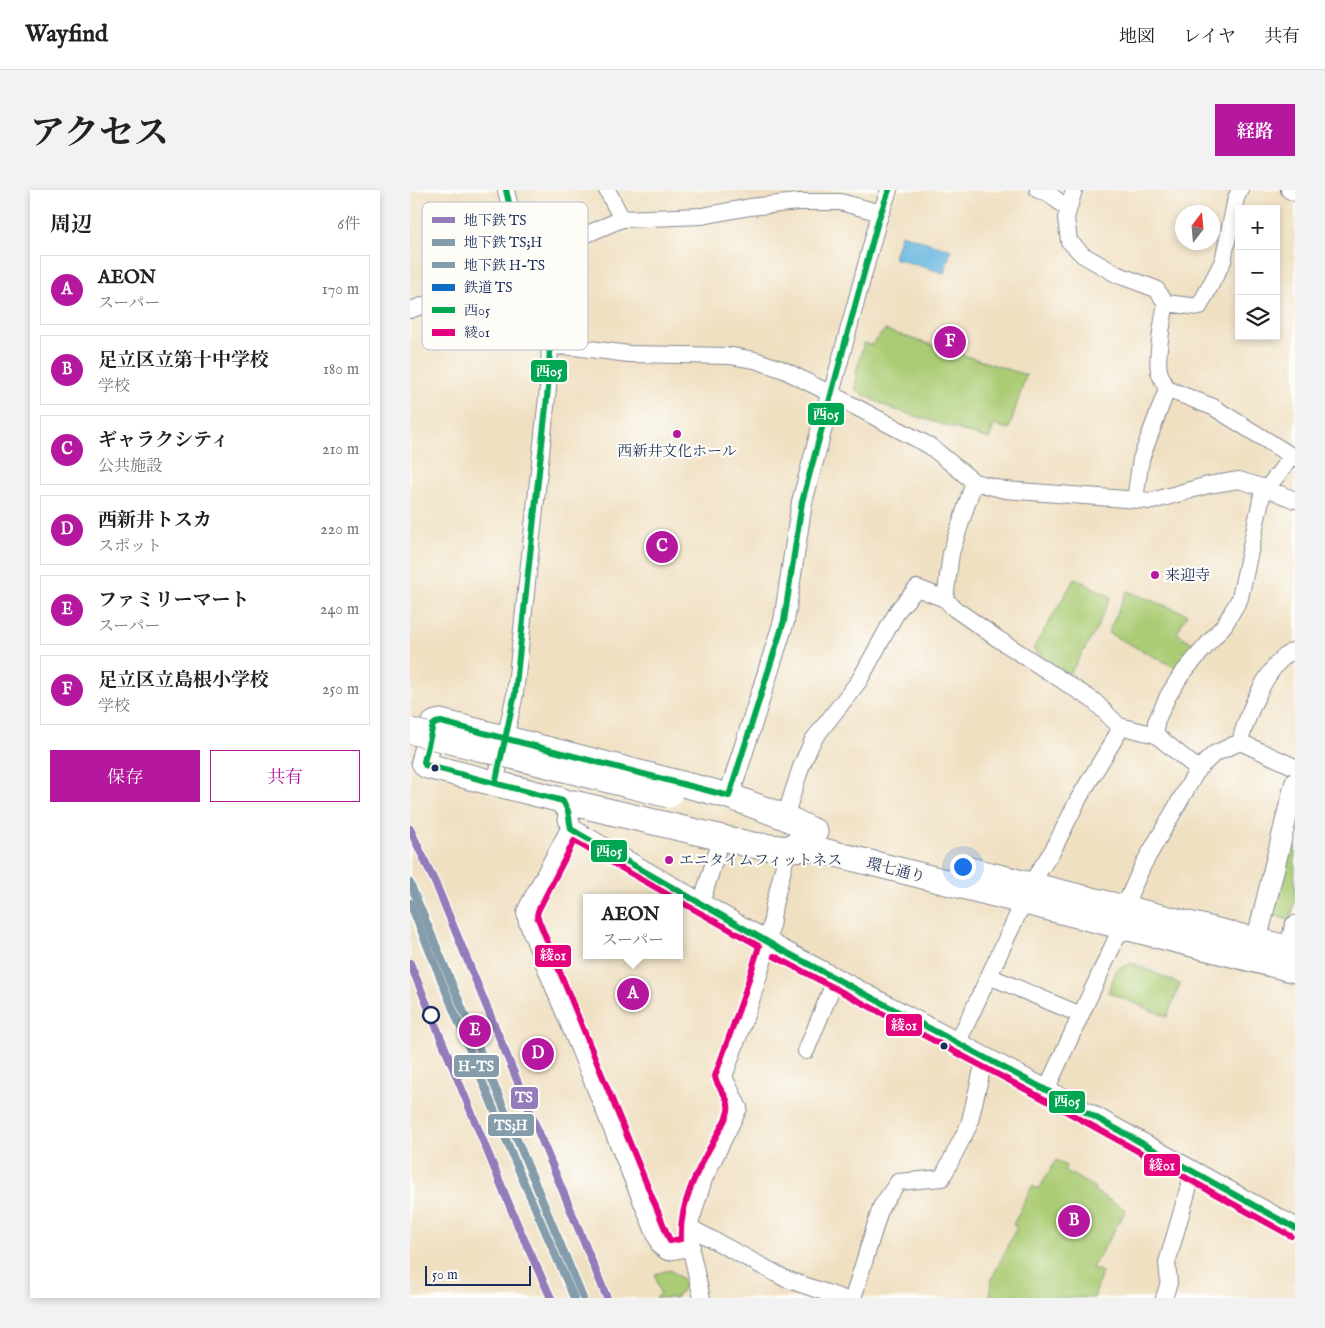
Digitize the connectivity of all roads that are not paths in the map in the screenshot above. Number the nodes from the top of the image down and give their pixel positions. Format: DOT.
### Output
graph roads {
  1 [pos="607,190"];
  2 [pos="889,190"];
  3 [pos="1038,190"];
  4 [pos="1074,190"];
  5 [pos="1240,190"];
  6 [pos="1288,190"];
  7 [pos="1295,193"];
  8 [pos="1068,209"];
  9 [pos="881,213"];
  10 [pos="622,219"];
  11 [pos="588,234"];
  12 [pos="1166,303"];
  13 [pos="422,306"];
  14 [pos="410,310"];
  15 [pos="588,349"];
  16 [pos="550,350"];
  17 [pos="1168,389"];
  18 [pos="831,394"];
  19 [pos="1293,457"];
  20 [pos="974,482"];
  21 [pos="1265,488"];
  22 [pos="1135,499"];
  23 [pos="1295,500"];
  24 [pos="945,599"];
  25 [pos="1295,650"];
  26 [pos="1119,726"];
  27 [pos="410,731"];
  28 [pos="1156,735"];
  29 [pos="505,739"];
  30 [pos="1240,742"];
  31 [pos="410,746"];
  32 [pos="1295,767"];
  33 [pos="1198,769"];
  34 [pos="1295,783"];
  35 [pos="495,784"];
  36 [pos="729,796"];
  37 [pos="668,803"];
  38 [pos="565,804"];
  39 [pos="785,817"];
  40 [pos="571,829"];
  41 [pos="721,839"];
  42 [pos="805,843"];
  43 [pos="1027,893"];
  44 [pos="701,904"];
  45 [pos="1123,916"];
  46 [pos="769,942"];
  47 [pos="1254,950"];
  48 [pos="1292,952"];
  49 [pos="989,976"];
  50 [pos="836,978"];
  51 [pos="1081,1015"];
  52 [pos="958,1042"];
  53 [pos="806,1051"];
  54 [pos="985,1057"];
  55 [pos="1046,1090"];
  56 [pos="1193,1172"];
  57 [pos="1295,1228"];
  58 [pos="690,1237"];
  59 [pos="702,1298"];
  60 [pos="842,1298"];
  61 [pos="853,1298"];
  62 [pos="1164,1298"];
  1 -- 10 [label="street"];
  2 -- 9 [label="street"];
  3 -- 8 [label="street"];
  4 -- 8 [label="street"];
  5 -- 12 [label="street"];
  6 -- 7 [label="street"];
  8 -- 12 [label="street"];
  9 -- 10 [label="street"];
  9 -- 18 [label="street"];
  10 -- 11 [label="street"];
  12 -- 17 [label="street"];
  13 -- 14 [label="street"];
  15 -- 18 [label="street"];
  16 -- 29 [label="street"];
  17 -- 19 [label="street"];
  17 -- 22 [label="street"];
  18 -- 20 [label="street"];
  18 -- 36 [label="street"];
  19 -- 21 [label="street"];
  20 -- 22 [label="street"];
  20 -- 24 [label="street"];
  21 -- 22 [label="street"];
  21 -- 23 [label="street"];
  21 -- 28 [label="street"];
  24 -- 26 [label="street"];
  24 -- 39 [label="street"];
  25 -- 30 [label="street"];
  26 -- 28 [label="street"];
  26 -- 43 [label="street"];
  27 -- 37 [label="main road, 環七通り, bridge"];
  28 -- 33 [label="street"];
  29 -- 35 [label="street"];
  29 -- 35 [label="main road"];
  29 -- 36 [label="main road"];
  30 -- 32 [label="street"];
  30 -- 33 [label="street"];
  31 -- 37 [label="main road, 環七通り"];
  33 -- 45 [label="street"];
  34 -- 47 [label="street"];
  35 -- 38 [label="main road"];
  36 -- 39 [label="main road"];
  37 -- 42 [label="main road, 環七通り"];
  38 -- 40 [label="street"];
  38 -- 41 [label="main road"];
  39 -- 42 [label="main road"];
  40 -- 44 [label="street"];
  40 -- 58 [label="street"];
  41 -- 42 [label="main road"];
  41 -- 44 [label="street"];
  42 -- 43 [label="main road, 環七通り"];
  42 -- 46 [label="street"];
  43 -- 45 [label="main road, 環七通り"];
  43 -- 49 [label="street"];
  44 -- 46 [label="street"];
  45 -- 47 [label="main road, 環七通り"];
  45 -- 51 [label="street"];
  46 -- 50 [label="street"];
  46 -- 58 [label="street"];
  47 -- 48 [label="main road, 環七通り"];
  49 -- 51 [label="street"];
  49 -- 52 [label="street"];
  50 -- 52 [label="street"];
  50 -- 53 [label="street"];
  51 -- 55 [label="street"];
  52 -- 54 [label="street"];
  54 -- 55 [label="street"];
  54 -- 61 [label="street"];
  55 -- 56 [label="street"];
  56 -- 57 [label="street"];
  56 -- 62 [label="street"];
  58 -- 59 [label="street"];
  58 -- 60 [label="street"];
}
